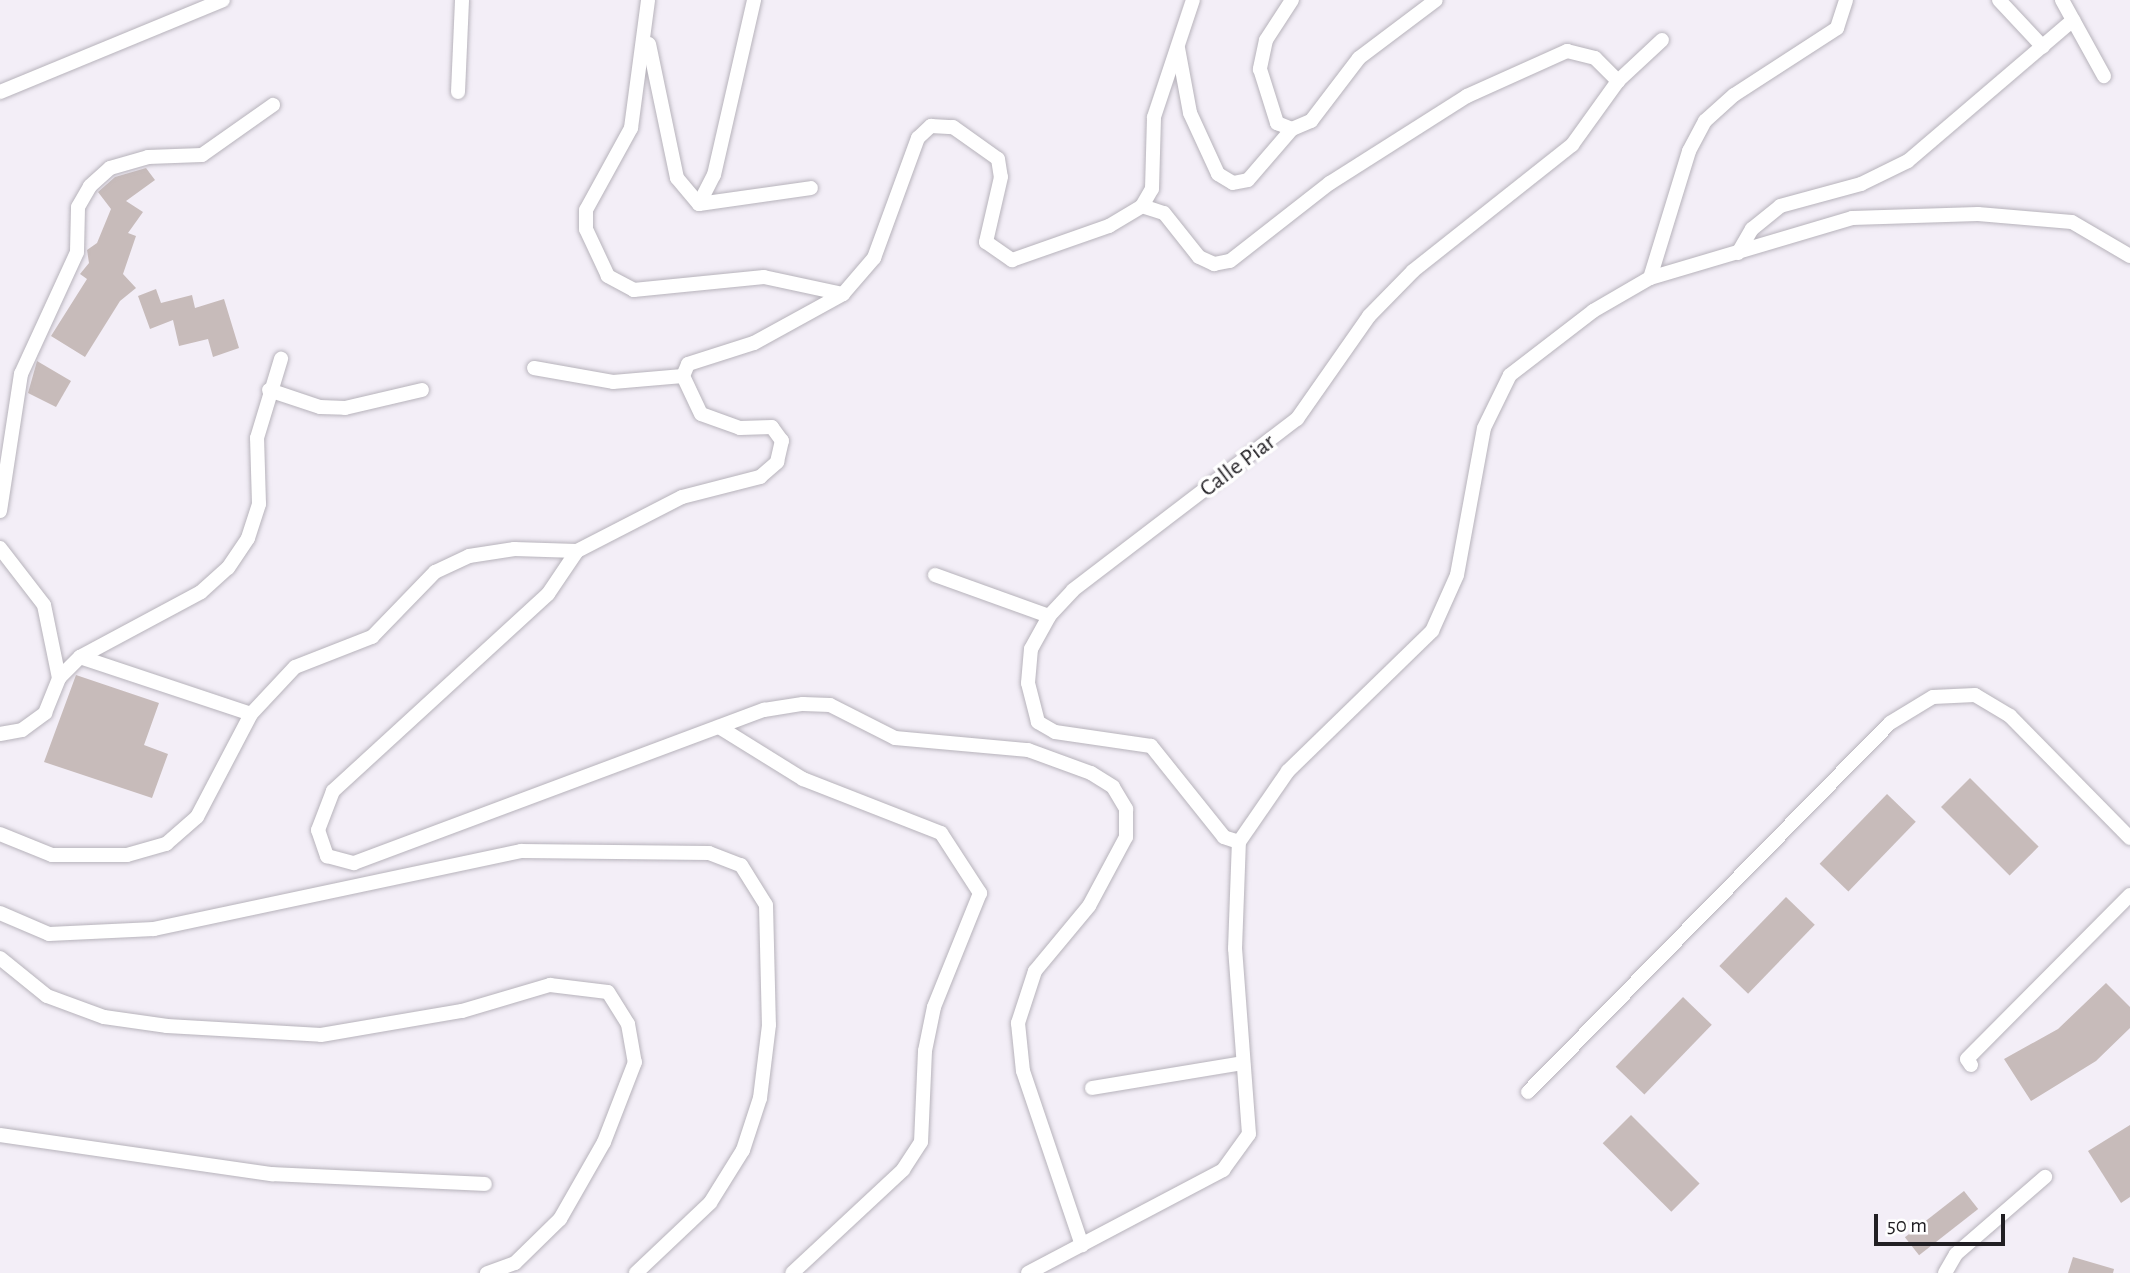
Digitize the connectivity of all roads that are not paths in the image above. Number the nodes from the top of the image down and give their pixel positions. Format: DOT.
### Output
graph roads {
  1 [pos="223,0"];
  2 [pos="462,0"];
  3 [pos="648,0"];
  4 [pos="754,0"];
  5 [pos="1193,0"];
  6 [pos="1292,0"];
  7 [pos="1436,0"];
  8 [pos="1846,0"];
  9 [pos="1999,0"];
  10 [pos="2062,0"];
  11 [pos="2073,20"];
  12 [pos="646,35"];
  13 [pos="1662,40"];
  14 [pos="1178,47"];
  15 [pos="2043,47"];
  16 [pos="2104,76"];
  17 [pos="1618,81"];
  18 [pos="0,92"];
  19 [pos="458,92"];
  20 [pos="274,106"];
  21 [pos="1292,129"];
  22 [pos="811,188"];
  23 [pos="699,204"];
  24 [pos="1142,206"];
  25 [pos="2111,241"];
  26 [pos="2130,241"];
  27 [pos="1738,253"];
  28 [pos="2130,256"];
  29 [pos="1650,278"];
  30 [pos="843,294"];
  31 [pos="281,359"];
  32 [pos="534,368"];
  33 [pos="683,376"];
  34 [pos="269,390"];
  35 [pos="422,390"];
  36 [pos="0,511"];
  37 [pos="0,548"];
  38 [pos="577,551"];
  39 [pos="935,575"];
  40 [pos="1049,616"];
  41 [pos="80,657"];
  42 [pos="59,678"];
  43 [pos="251,714"];
  44 [pos="719,727"];
  45 [pos="0,734"];
  46 [pos="0,834"];
  47 [pos="2130,838"];
  48 [pos="1239,842"];
  49 [pos="2130,895"];
  50 [pos="0,914"];
  51 [pos="0,958"];
  52 [pos="1243,1063"];
  53 [pos="1971,1065"];
  54 [pos="1092,1088"];
  55 [pos="1528,1092"];
  56 [pos="0,1135"];
  57 [pos="2045,1177"];
  58 [pos="485,1184"];
  59 [pos="1082,1245"];
  60 [pos="487,1273"];
  61 [pos="636,1273"];
  62 [pos="792,1273"];
  63 [pos="1028,1273"];
  64 [pos="1945,1273"];
  1 -- 18 [label="street"];
  2 -- 19 [label="street"];
  3 -- 12 [label="street"];
  4 -- 23 [label="street"];
  5 -- 14 [label="street"];
  6 -- 21 [label="street"];
  7 -- 21 [label="street"];
  8 -- 29 [label="street"];
  9 -- 15 [label="street"];
  10 -- 11 [label="street"];
  11 -- 15 [label="street"];
  11 -- 16 [label="street"];
  12 -- 23 [label="street"];
  12 -- 30 [label="street"];
  13 -- 17 [label="street, Calle Piar"];
  14 -- 21 [label="street"];
  14 -- 24 [label="street"];
  15 -- 27 [label="street"];
  17 -- 24 [label="street"];
  17 -- 40 [label="street, Calle Piar"];
  20 -- 36 [label="street"];
  22 -- 23 [label="street"];
  24 -- 30 [label="street"];
  25 -- 26 [label="street"];
  25 -- 27 [label="street"];
  25 -- 28 [label="street"];
  27 -- 29 [label="street"];
  29 -- 48 [label="street"];
  30 -- 33 [label="street"];
  31 -- 34 [label="street"];
  32 -- 33 [label="street"];
  33 -- 38 [label="street"];
  34 -- 35 [label="street"];
  34 -- 41 [label="street"];
  37 -- 42 [label="street"];
  38 -- 43 [label="street"];
  38 -- 44 [label="street"];
  39 -- 40 [label="street"];
  40 -- 48 [label="street, Calle Piar"];
  41 -- 42 [label="street"];
  41 -- 43 [label="street"];
  42 -- 45 [label="street"];
  43 -- 46 [label="street"];
  44 -- 59 [label="street"];
  44 -- 62 [label="street"];
  47 -- 55 [label="street"];
  48 -- 52 [label="street"];
  49 -- 53 [label="street"];
  50 -- 61 [label="street"];
  51 -- 60 [label="street"];
  52 -- 54 [label="street"];
  52 -- 59 [label="street"];
  56 -- 58 [label="street"];
  57 -- 64 [label="street"];
  59 -- 63 [label="street"];
}
